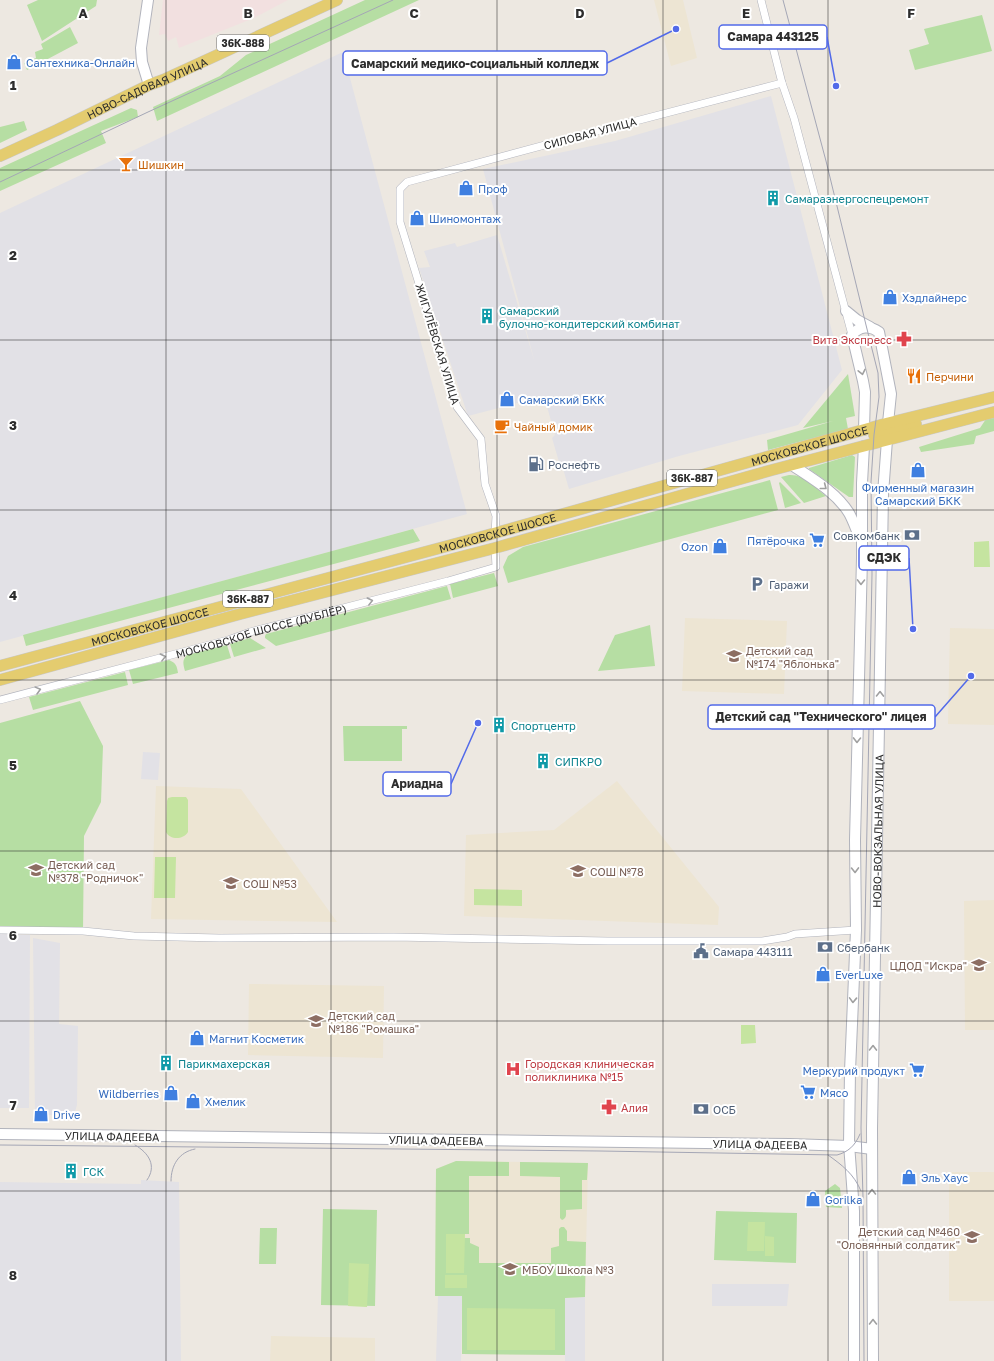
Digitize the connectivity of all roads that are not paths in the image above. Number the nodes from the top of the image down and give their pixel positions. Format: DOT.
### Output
graph roads {
  1 [pos="148,0"];
  2 [pos="337,0"];
  3 [pos="761,0"];
  4 [pos="782,83"];
  5 [pos="149,85"];
  6 [pos="0,156"];
  7 [pos="400,189"];
  8 [pos="846,312"];
  9 [pos="870,327"];
  10 [pos="852,335"];
  11 [pos="994,398"];
  12 [pos="994,405"];
  13 [pos="994,412"];
  14 [pos="887,432"];
  15 [pos="864,438"];
  16 [pos="789,463"];
  17 [pos="495,540"];
  18 [pos="861,543"];
  19 [pos="0,666"];
  20 [pos="0,673"];
  21 [pos="0,680"];
  22 [pos="0,700"];
  23 [pos="0,930"];
  24 [pos="856,930"];
  25 [pos="0,1134"];
  26 [pos="849,1146"];
  27 [pos="872,1149"];
  28 [pos="854,1361"];
  29 [pos="873,1361"];
  1 -- 5 [label="main road"];
  2 -- 5 [label="main road, НОВО-САДОВАЯ УЛИЦА / 36К-888"];
  3 -- 4 [label="street, НОВО-ВОКЗАЛЬНАЯ УЛИЦА"];
  4 -- 7 [label="street, СИЛОВАЯ УЛИЦА"];
  4 -- 8 [label="street, НОВО-ВОКЗАЛЬНАЯ УЛИЦА"];
  5 -- 6 [label="main road, НОВО-САДОВАЯ УЛИЦА / 36К-888"];
  7 -- 17 [label="street, ЖИГУЛЁВСКАЯ УЛИЦА"];
  8 -- 9 [label="main road"];
  8 -- 10 [label="street, НОВО-ВОКЗАЛЬНАЯ УЛИЦА"];
  9 -- 10 [label="main road"];
  9 -- 14 [label="main road, НОВО-ВОКЗАЛЬНАЯ УЛИЦА"];
  10 -- 15 [label="main road, НОВО-ВОКЗАЛЬНАЯ УЛИЦА, one-way"];
  11 -- 14 [label="main road, МОСКОВСКОЕ ШОССЕ / 36К-887"];
  12 -- 14 [label="main road, МОСКОВСКОЕ ШОССЕ / 36К-887"];
  13 -- 14 [label="main road, МОСКОВСКОЕ ШОССЕ / 36К-887"];
  14 -- 15 [label="main road, МОСКОВСКОЕ ШОССЕ / 36К-887"];
  27 -- 14 [label="main road, НОВО-ВОКЗАЛЬНАЯ УЛИЦА, one-way"];
  15 -- 16 [label="main road, МОСКОВСКОЕ ШОССЕ / 36К-887"];
  15 -- 17 [label="main road, МОСКОВСКОЕ ШОССЕ / 36К-887"];
  15 -- 18 [label="main road, НОВО-ВОКЗАЛЬНАЯ УЛИЦА"];
  16 -- 17 [label="main road, МОСКОВСКОЕ ШОССЕ / 36К-887"];
  16 -- 18 [label="main road, one-way"];
  17 -- 19 [label="main road, МОСКОВСКОЕ ШОССЕ / 36К-887"];
  17 -- 20 [label="main road, МОСКОВСКОЕ ШОССЕ / 36К-887"];
  17 -- 21 [label="main road, МОСКОВСКОЕ ШОССЕ / 36К-887"];
  22 -- 17 [label="street, МОСКОВСКОЕ ШОССЕ (ДУБЛЁР), one-way"];
  18 -- 24 [label="main road, НОВО-ВОКЗАЛЬНАЯ УЛИЦА, one-way"];
  23 -- 24 [label="street"];
  24 -- 26 [label="main road, НОВО-ВОКЗАЛЬНАЯ УЛИЦА, one-way"];
  25 -- 26 [label="main road, УЛИЦА ФАДЕЕВА"];
  26 -- 27 [label="main road, УЛИЦА ФАДЕЕВА"];
  26 -- 28 [label="main road, НОВО-ВОКЗАЛЬНАЯ УЛИЦА"];
  29 -- 27 [label="main road, НОВО-ВОКЗАЛЬНАЯ УЛИЦА, one-way"];
}
